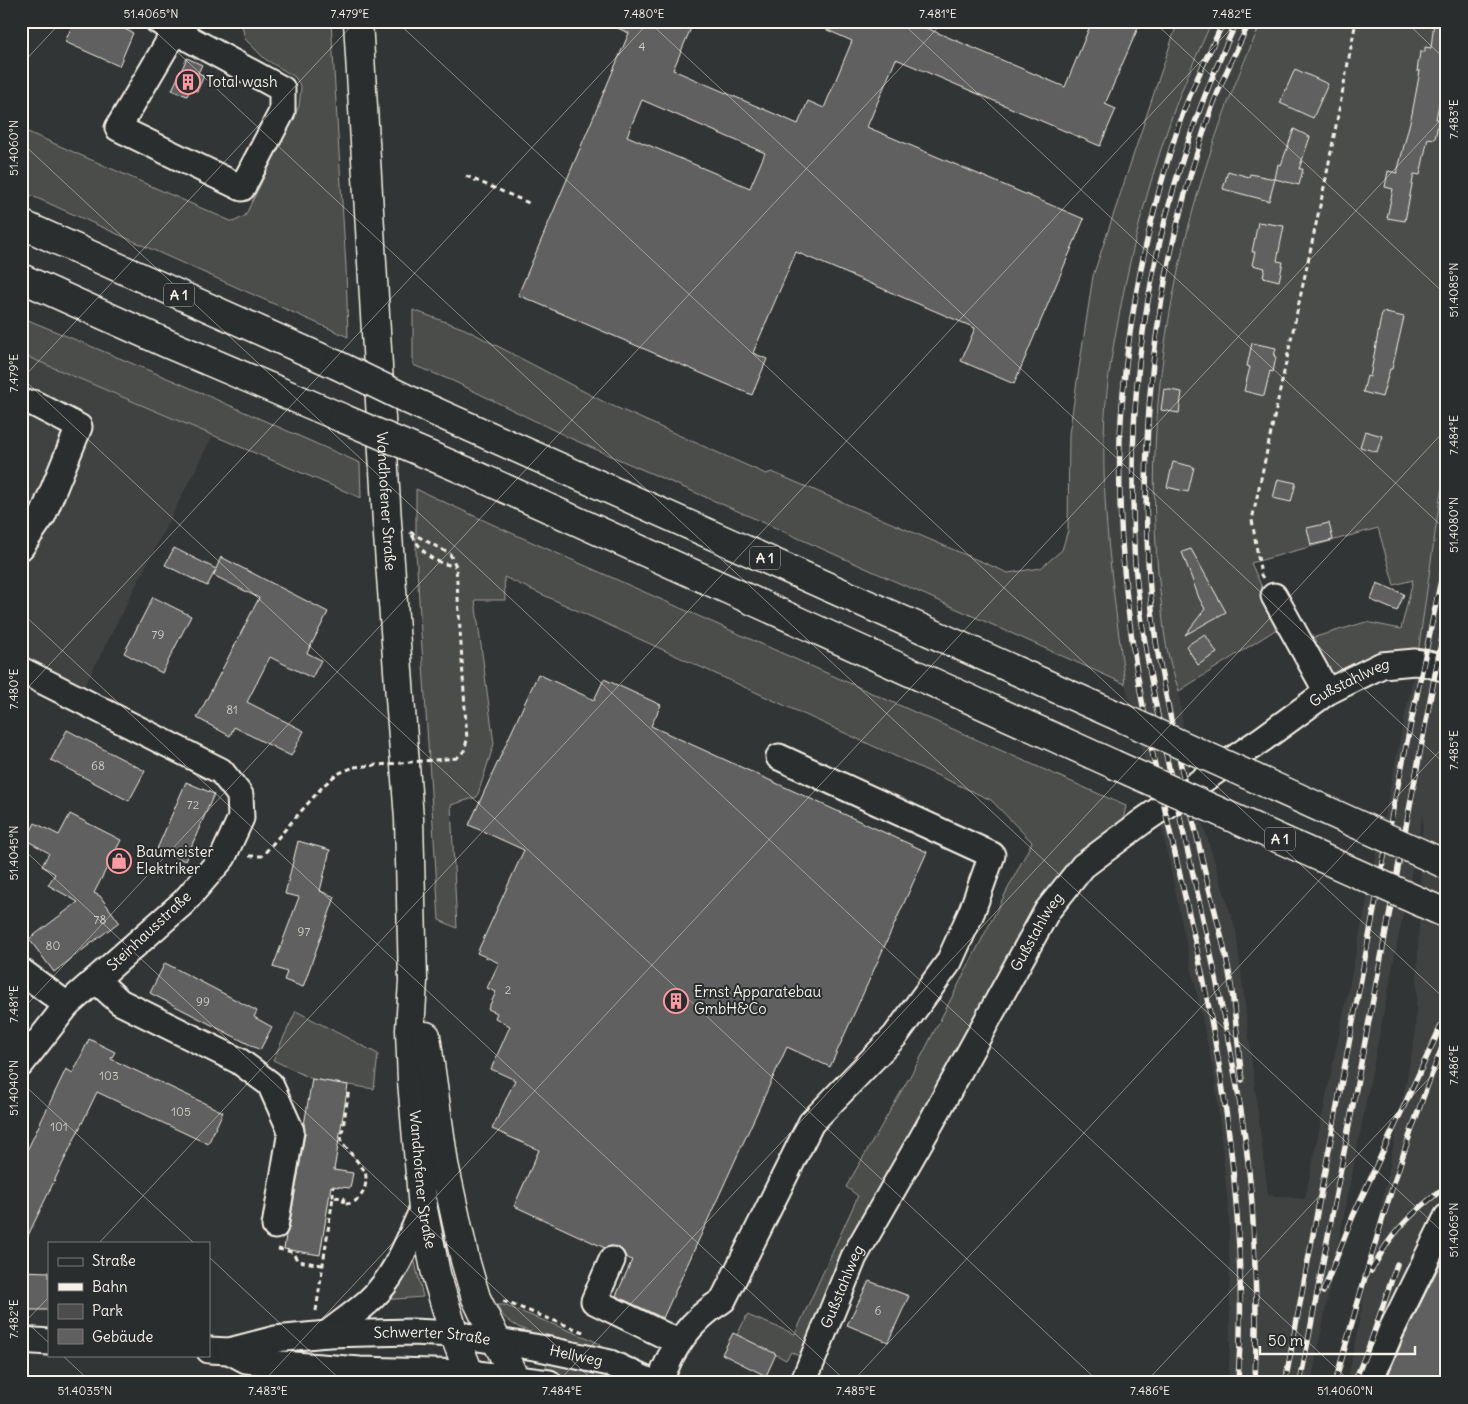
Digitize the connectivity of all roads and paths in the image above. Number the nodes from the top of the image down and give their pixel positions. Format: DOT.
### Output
graph roads {
  1 [pos="358,21"];
  2 [pos="1356,21"];
  3 [pos="166,26"];
  4 [pos="466,176"];
  5 [pos="529,203"];
  6 [pos="21,224"];
  7 [pos="21,278"];
  8 [pos="33,404"];
  9 [pos="399,528"];
  10 [pos="21,547"];
  11 [pos="456,566"];
  12 [pos="1274,596"];
  13 [pos="1447,669"];
  14 [pos="21,670"];
  15 [pos="1327,692"];
  16 [pos="779,757"];
  17 [pos="223,857"];
  18 [pos="1447,865"];
  19 [pos="1447,914"];
  20 [pos="21,971"];
  21 [pos="96,980"];
  22 [pos="413,981"];
  23 [pos="67,1006"];
  24 [pos="21,1064"];
  25 [pos="350,1089"];
  26 [pos="333,1186"];
  27 [pos="333,1196"];
  28 [pos="422,1209"];
  29 [pos="1447,1217"];
  30 [pos="277,1236"];
  31 [pos="612,1260"];
  32 [pos="322,1265"];
  33 [pos="499,1297"];
  34 [pos="316,1312"];
  35 [pos="327,1334"];
  36 [pos="454,1334"];
  37 [pos="594,1336"];
  38 [pos="21,1340"];
  39 [pos="495,1340"];
  40 [pos="48,1342"];
  41 [pos="678,1342"];
  42 [pos="219,1351"];
  43 [pos="367,1376"];
  44 [pos="471,1378"];
  45 [pos="516,1380"];
  46 [pos="549,1383"];
  47 [pos="653,1383"];
  48 [pos="660,1383"];
  49 [pos="804,1383"];
  50 [pos="1369,1383"];
  1 -- 9 [label="main road, Wandhofener Straße"];
  2 -- 12 [label="path"];
  3 -- 3 [label="street"];
  4 -- 5 [label="path"];
  6 -- 18 [label="main road, A 1, bridge"];
  7 -- 19 [label="main road, A 1, bridge"];
  8 -- 10 [label="street"];
  9 -- 11 [label="path"];
  9 -- 11 [label="path"];
  9 -- 22 [label="main road, Wandhofener Straße"];
  11 -- 17 [label="path, bridge"];
  12 -- 15 [label="street"];
  13 -- 15 [label="street, Gußstahlweg"];
  14 -- 17 [label="street, Steinhausstraße"];
  15 -- 49 [label="street, Gußstahlweg"];
  16 -- 41 [label="street"];
  17 -- 21 [label="street, Steinhausstraße"];
  20 -- 23 [label="street"];
  21 -- 23 [label="street, Steinhausstraße"];
  21 -- 30 [label="street"];
  22 -- 28 [label="main road, Wandhofener Straße"];
  22 -- 39 [label="main road, Wandhofener Straße"];
  23 -- 24 [label="street, Steinhausstraße"];
  25 -- 27 [label="path"];
  26 -- 27 [label="path"];
  27 -- 32 [label="path"];
  28 -- 35 [label="street, Schwerter Straße"];
  28 -- 36 [label="main road, Wandhofener Straße"];
  29 -- 50 [label="street"];
  30 -- 32 [label="path"];
  31 -- 41 [label="street"];
  32 -- 34 [label="path"];
  33 -- 37 [label="path"];
  35 -- 36 [label="street, Schwerter Straße"];
  35 -- 42 [label="street, Schwerter Straße"];
  36 -- 39 [label="street, Schwerter Straße"];
  36 -- 44 [label="main road, Wandhofener Straße"];
  38 -- 40 [label="street"];
  39 -- 45 [label="main road, Schwerter Straße"];
  39 -- 47 [label="street, Hellweg"];
  41 -- 48 [label="street"];
  42 -- 43 [label="street, Schwerter Straße"];
  43 -- 44 [label="street, Schwerter Straße"];
  44 -- 45 [label="street, Schwerter Straße"];
  45 -- 46 [label="street"];
}
